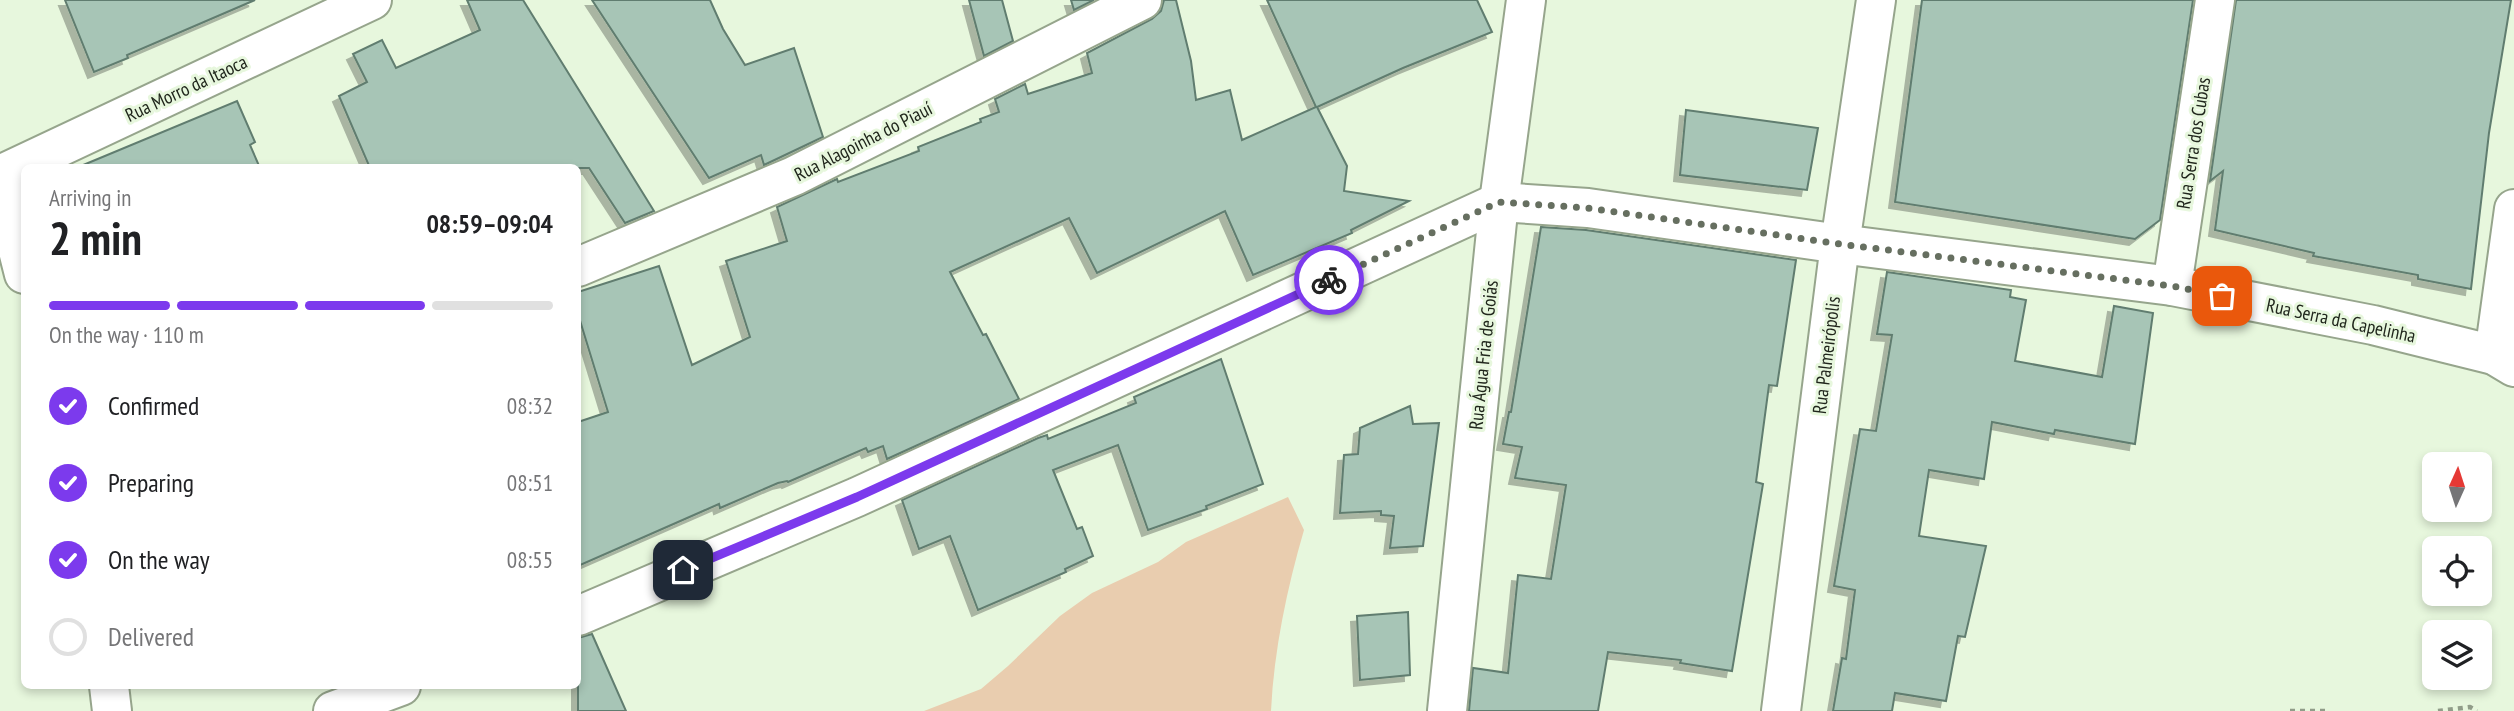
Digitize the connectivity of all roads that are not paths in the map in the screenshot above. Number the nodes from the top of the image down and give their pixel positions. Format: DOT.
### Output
graph roads {
  1 [pos="372,0"];
  2 [pos="1142,0"];
  3 [pos="1526,0"];
  4 [pos="1876,0"];
  5 [pos="2215,0"];
  6 [pos="27,164"];
  7 [pos="21,167"];
  8 [pos="0,177"];
  9 [pos="1499,202"];
  10 [pos="2514,209"];
  11 [pos="1840,244"];
  12 [pos="21,262"];
  13 [pos="581,266"];
  14 [pos="2172,286"];
  15 [pos="2504,361"];
  16 [pos="581,615"];
  17 [pos="109,689"];
  18 [pos="393,689"];
  19 [pos="112,711"];
  20 [pos="333,711"];
  21 [pos="1447,711"];
  22 [pos="1781,711"];
  1 -- 6 [label="street, Rua Morro da Itaoca"];
  2 -- 13 [label="street, Rua Alagoinha do Piauí"];
  3 -- 9 [label="street, Rua Água Fria de Goiás"];
  4 -- 11 [label="street, Rua Palmeirópolis"];
  5 -- 14 [label="street, Rua Serra dos Cubas"];
  7 -- 8 [label="street, Rua Morro da Itaoca"];
  8 -- 12 [label="street"];
  9 -- 11 [label="street, Rua Serra da Capelinha"];
  9 -- 16 [label="street"];
  9 -- 21 [label="street, Rua Água Fria de Goiás"];
  10 -- 15 [label="street"];
  11 -- 14 [label="street, Rua Serra da Capelinha"];
  11 -- 22 [label="street, Rua Palmeirópolis"];
  14 -- 15 [label="street, Rua Serra da Capelinha"];
  17 -- 19 [label="street"];
  18 -- 20 [label="street"];
}
